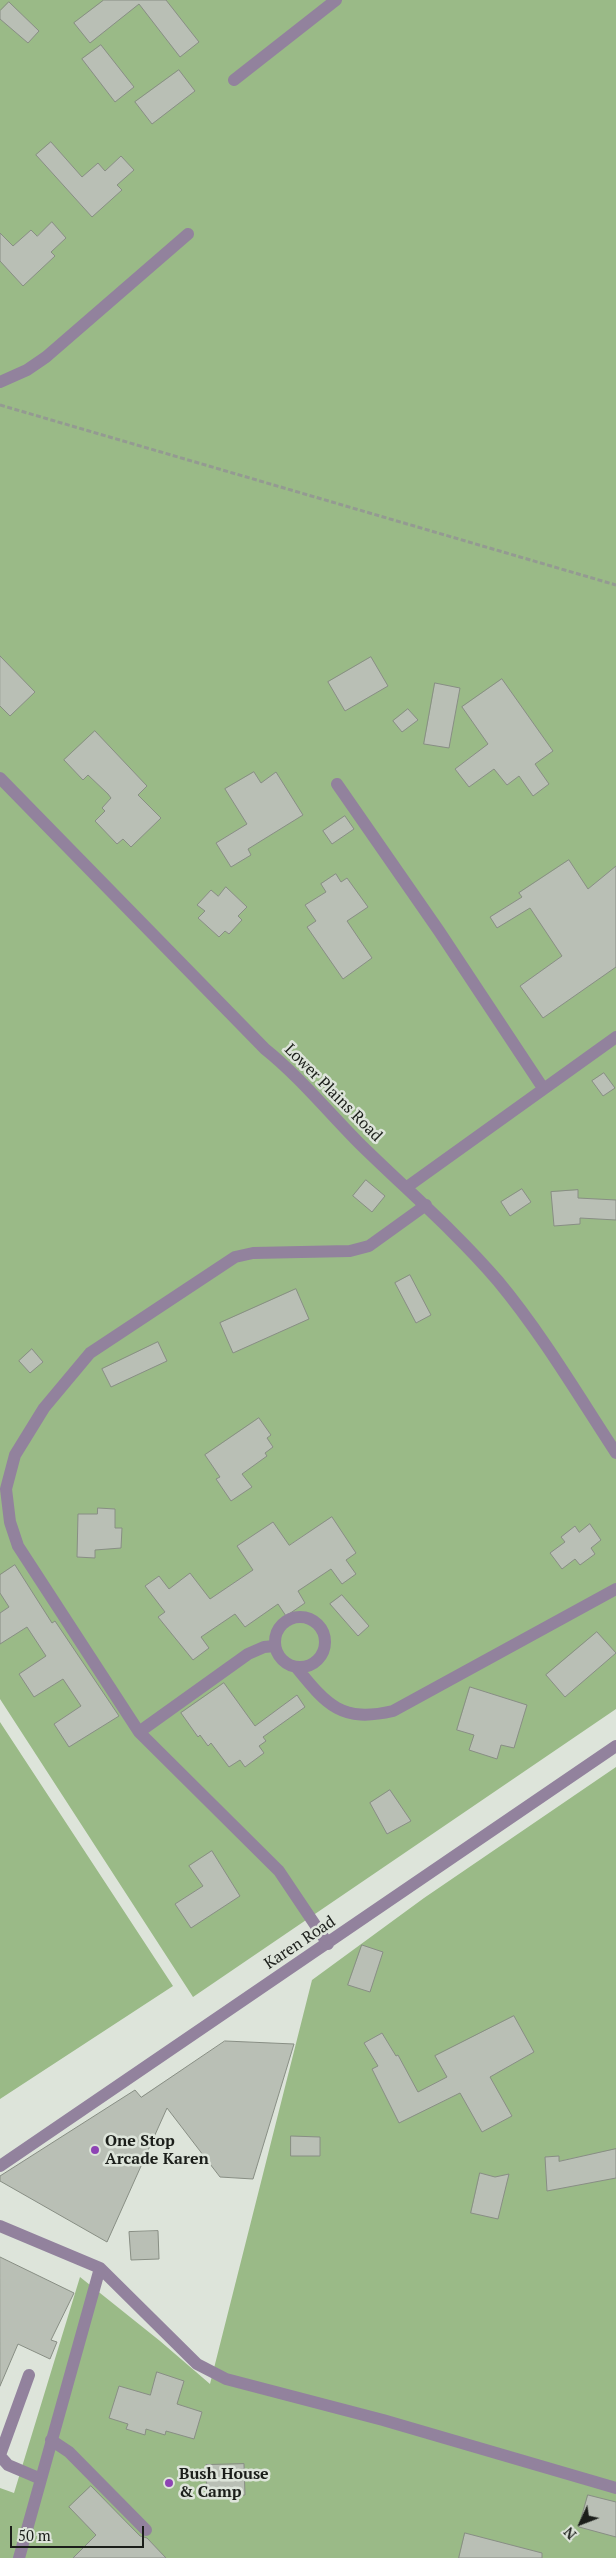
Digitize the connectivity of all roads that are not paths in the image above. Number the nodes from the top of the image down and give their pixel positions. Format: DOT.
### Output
graph roads {
  1 [pos="336,0"];
  2 [pos="234,80"];
  3 [pos="188,234"];
  4 [pos="0,382"];
  5 [pos="0,778"];
  6 [pos="337,784"];
  7 [pos="616,1037"];
  8 [pos="543,1088"];
  9 [pos="407,1187"];
  10 [pos="426,1205"];
  11 [pos="616,1453"];
  12 [pos="616,1589"];
  13 [pos="275,1646"];
  14 [pos="296,1667"];
  15 [pos="139,1732"];
  16 [pos="616,1746"];
  17 [pos="328,1944"];
  18 [pos="0,2166"];
  19 [pos="0,2226"];
  20 [pos="100,2268"];
  21 [pos="29,2375"];
  22 [pos="51,2440"];
  23 [pos="0,2456"];
  24 [pos="41,2479"];
  25 [pos="616,2488"];
  26 [pos="146,2530"];
  27 [pos="19,2558"];
  1 -- 2 [label="street"];
  3 -- 4 [label="street"];
  5 -- 9 [label="street, Lower Plains Road"];
  6 -- 8 [label="street"];
  7 -- 8 [label="street"];
  8 -- 9 [label="street"];
  9 -- 10 [label="street, Lower Plains Road"];
  10 -- 11 [label="street, Lower Plains Road"];
  10 -- 15 [label="street"];
  12 -- 14 [label="street"];
  13 -- 14 [label="street"];
  13 -- 14 [label="street"];
  13 -- 15 [label="street"];
  15 -- 17 [label="street"];
  16 -- 17 [label="street, Karen Road"];
  17 -- 18 [label="street, Karen Road"];
  19 -- 20 [label="street"];
  20 -- 22 [label="street"];
  20 -- 25 [label="street"];
  21 -- 23 [label="street"];
  22 -- 24 [label="street"];
  22 -- 26 [label="street"];
  23 -- 24 [label="street"];
  24 -- 27 [label="street"];
}
